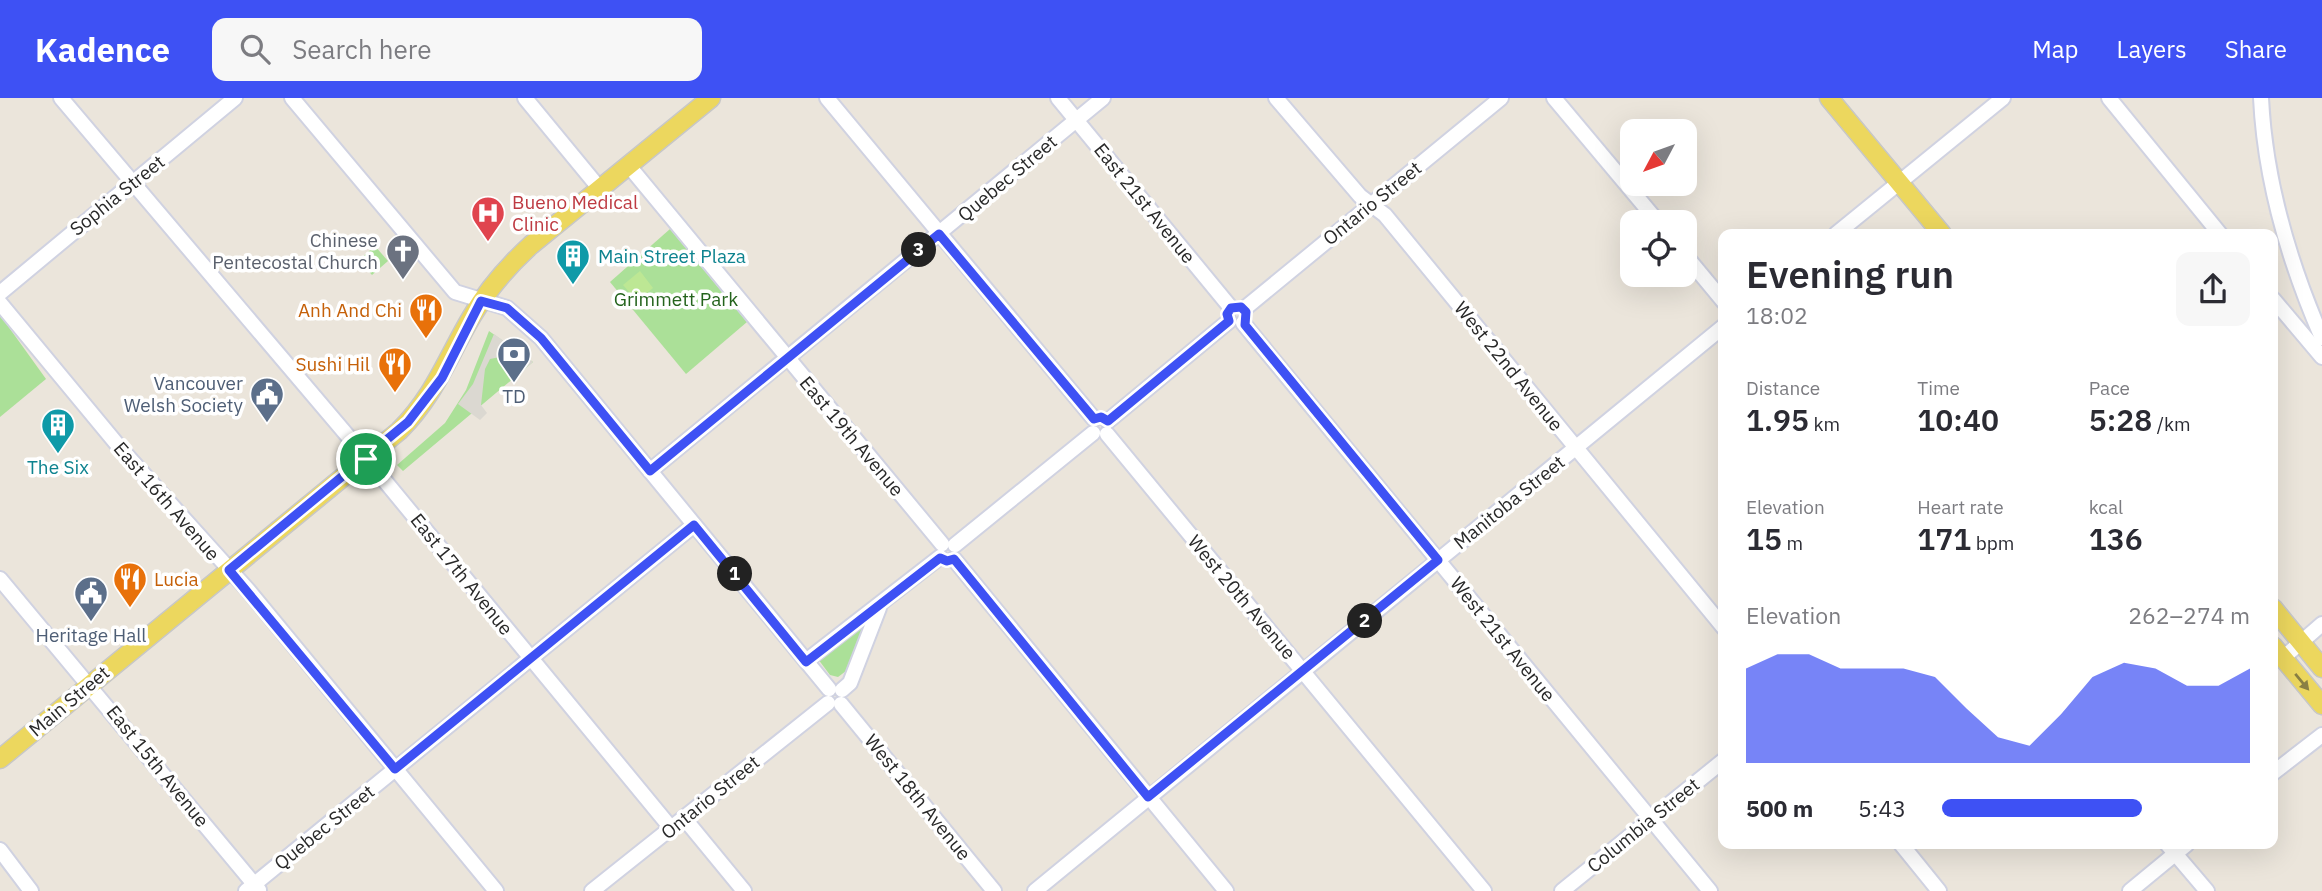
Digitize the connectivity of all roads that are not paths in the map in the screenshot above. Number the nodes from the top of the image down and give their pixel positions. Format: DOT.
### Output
graph roads {
  1 [pos="61,98"];
  2 [pos="235,98"];
  3 [pos="292,98"];
  4 [pos="525,98"];
  5 [pos="711,98"];
  6 [pos="827,98"];
  7 [pos="1058,98"];
  8 [pos="1103,98"];
  9 [pos="1276,98"];
  10 [pos="1501,98"];
  11 [pos="1555,98"];
  12 [pos="1829,98"];
  13 [pos="2003,98"];
  14 [pos="2109,98"];
  15 [pos="2262,98"];
  16 [pos="1076,120"];
  17 [pos="629,166"];
  18 [pos="1899,183"];
  19 [pos="132,184"];
  20 [pos="600,189"];
  21 [pos="1371,204"];
  22 [pos="1648,210"];
  23 [pos="1842,229"];
  24 [pos="1938,229"];
  25 [pos="2216,229"];
  26 [pos="939,234"];
  27 [pos="1697,269"];
  28 [pos="2302,289"];
  29 [pos="0,293"];
  30 [pos="1718,295"];
  31 [pos="481,301"];
  32 [pos="2278,301"];
  33 [pos="0,303"];
  34 [pos="2278,308"];
  35 [pos="1237,315"];
  36 [pos="1718,331"];
  37 [pos="2322,338"];
  38 [pos="2322,357"];
  39 [pos="788,358"];
  40 [pos="1100,427"];
  41 [pos="1576,448"];
  42 [pos="366,459"];
  43 [pos="650,471"];
  44 [pos="694,525"];
  45 [pos="948,551"];
  46 [pos="1438,560"];
  47 [pos="229,570"];
  48 [pos="0,579"];
  49 [pos="878,608"];
  50 [pos="2278,614"];
  51 [pos="1718,621"];
  52 [pos="2322,624"];
  53 [pos="2301,642"];
  54 [pos="2278,652"];
  55 [pos="531,658"];
  56 [pos="806,662"];
  57 [pos="2322,668"];
  58 [pos="1303,671"];
  59 [pos="89,684"];
  60 [pos="835,696"];
  61 [pos="2322,705"];
  62 [pos="2322,735"];
  63 [pos="0,759"];
  64 [pos="1718,765"];
  65 [pos="395,769"];
  66 [pos="2278,769"];
  67 [pos="1148,797"];
  68 [pos="684,818"];
  69 [pos="1651,820"];
  70 [pos="671,828"];
  71 [pos="1904,849"];
  72 [pos="2175,849"];
  73 [pos="2178,849"];
  74 [pos="0,850"];
  75 [pos="253,889"];
  76 [pos="31,891"];
  77 [pos="496,891"];
  78 [pos="592,891"];
  79 [pos="744,891"];
  80 [pos="994,891"];
  81 [pos="1035,891"];
  82 [pos="1226,891"];
  83 [pos="1484,891"];
  84 [pos="1562,891"];
  85 [pos="1710,891"];
  86 [pos="1939,891"];
  87 [pos="2130,891"];
  88 [pos="2207,891"];
  1 -- 19 [label="street, East 17th Avenue"];
  2 -- 19 [label="street, Sophia Street"];
  3 -- 31 [label="street, West 18th Avenue"];
  4 -- 20 [label="street"];
  5 -- 17 [label="main road, Main Street"];
  6 -- 26 [label="street, West 20th Avenue"];
  7 -- 16 [label="street, East 21st Avenue"];
  8 -- 16 [label="street, Quebec Street"];
  9 -- 21 [label="street, West 22nd Avenue"];
  10 -- 21 [label="street, Ontario Street"];
  11 -- 22 [label="street"];
  12 -- 18 [label="main road"];
  13 -- 18 [label="street"];
  14 -- 25 [label="street"];
  15 -- 28 [label="street"];
  16 -- 26 [label="street, Quebec Street"];
  16 -- 35 [label="street, East 21st Avenue"];
  17 -- 20 [label="main road, Main Street"];
  17 -- 39 [label="street, East 19th Avenue"];
  18 -- 23 [label="street"];
  18 -- 24 [label="main road"];
  19 -- 29 [label="street, Sophia Street"];
  19 -- 42 [label="street, East 17th Avenue"];
  20 -- 31 [label="main road, Main Street"];
  21 -- 35 [label="street, Ontario Street"];
  21 -- 41 [label="street, West 22nd Avenue"];
  26 -- 39 [label="street, Quebec Street"];
  26 -- 40 [label="street, West 20th Avenue"];
  27 -- 30 [label="street"];
  28 -- 32 [label="street"];
  28 -- 37 [label="street"];
  31 -- 42 [label="main road, Main Street"];
  31 -- 43 [label="street, West 18th Avenue"];
  33 -- 47 [label="street, East 16th Avenue"];
  34 -- 38 [label="street"];
  35 -- 40 [label="street, Ontario Street"];
  35 -- 46 [label="street, West 21st Avenue"];
  36 -- 41 [label="street, Manitoba Street"];
  39 -- 43 [label="street, Quebec Street"];
  39 -- 45 [label="street, East 19th Avenue"];
  40 -- 45 [label="street, Ontario Street"];
  40 -- 58 [label="street, West 20th Avenue"];
  41 -- 46 [label="street, Manitoba Street"];
  41 -- 51 [label="street, West 22nd Avenue"];
  42 -- 47 [label="main road, Main Street"];
  42 -- 55 [label="street, East 17th Avenue"];
  43 -- 44 [label="street, West 18th Avenue"];
  44 -- 55 [label="street, Quebec Street"];
  44 -- 56 [label="street, West 18th Avenue"];
  45 -- 49 [label="street, Ontario Street"];
  45 -- 67 [label="street, East 19th Avenue"];
  46 -- 58 [label="street, Manitoba Street"];
  46 -- 69 [label="street, West 21st Avenue"];
  47 -- 59 [label="main road, Main Street"];
  47 -- 65 [label="street, East 16th Avenue"];
  48 -- 59 [label="street, East 15th Avenue"];
  49 -- 56 [label="street, Ontario Street"];
  49 -- 60 [label="street, Ontario Street"];
  50 -- 53 [label="main road"];
  52 -- 53 [label="street"];
  53 -- 54 [label="street"];
  53 -- 57 [label="main road"];
  54 -- 61 [label="main road, one-way"];
  55 -- 65 [label="street, Quebec Street"];
  55 -- 70 [label="street, East 17th Avenue"];
  56 -- 60 [label="street, West 18th Avenue"];
  58 -- 67 [label="street, Manitoba Street"];
  58 -- 83 [label="street, West 20th Avenue"];
  59 -- 63 [label="main road, Main Street"];
  59 -- 75 [label="street, East 15th Avenue"];
  60 -- 68 [label="street, Ontario Street"];
  60 -- 80 [label="street, West 18th Avenue"];
  62 -- 66 [label="street"];
  64 -- 69 [label="street, Columbia Street"];
  65 -- 75 [label="street, Quebec Street"];
  65 -- 77 [label="street, East 16th Avenue"];
  67 -- 81 [label="street, Manitoba Street"];
  67 -- 82 [label="street, East 19th Avenue"];
  68 -- 70 [label="street, Ontario Street"];
  68 -- 79 [label="street"];
  69 -- 84 [label="street, Columbia Street"];
  69 -- 85 [label="street, West 21st Avenue"];
  70 -- 78 [label="street, Ontario Street"];
  71 -- 86 [label="street"];
  72 -- 87 [label="street"];
  73 -- 88 [label="street"];
  74 -- 76 [label="street"];
}
